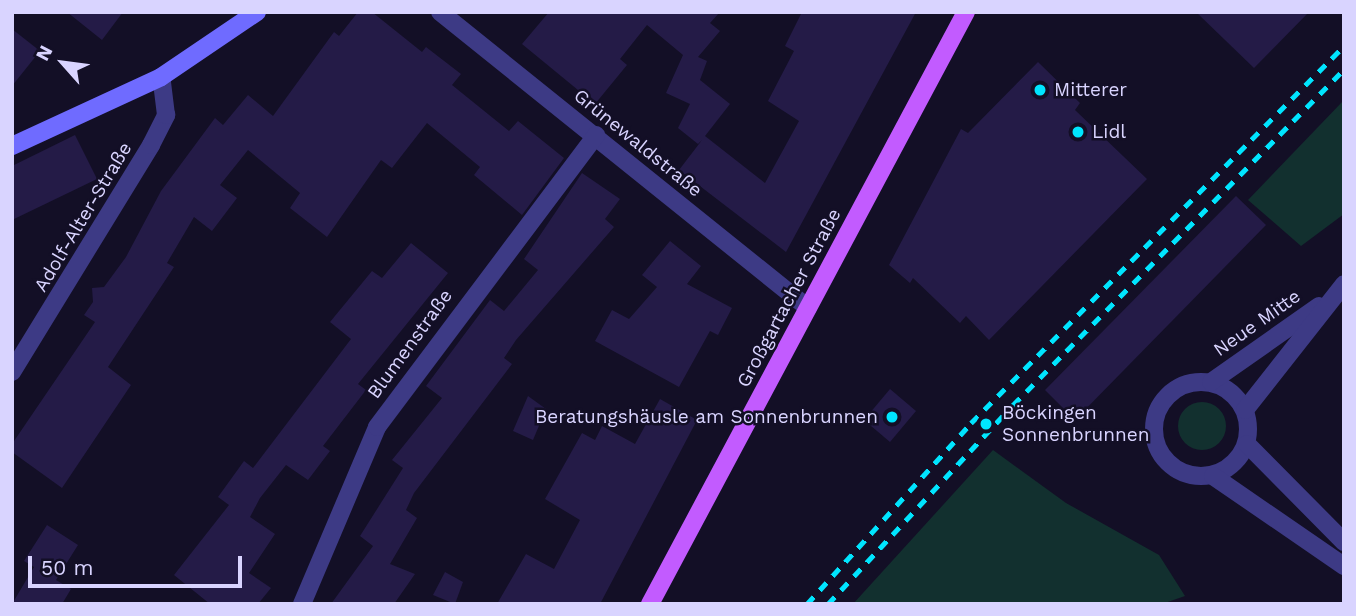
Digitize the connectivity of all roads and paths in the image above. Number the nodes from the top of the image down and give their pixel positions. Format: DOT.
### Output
graph roads {
  1 [pos="257,12"];
  2 [pos="440,12"];
  3 [pos="966,12"];
  4 [pos="161,77"];
  5 [pos="596,135"];
  6 [pos="12,146"];
  7 [pos="1344,284"];
  8 [pos="1328,300"];
  9 [pos="808,308"];
  10 [pos="12,372"];
  11 [pos="1211,382"];
  12 [pos="1245,410"];
  13 [pos="1247,444"];
  14 [pos="1213,475"];
  15 [pos="1344,542"];
  16 [pos="1344,565"];
  17 [pos="302,604"];
  18 [pos="650,604"];
  1 -- 4 [label="main road"];
  2 -- 5 [label="street, Grünewaldstraße"];
  3 -- 9 [label="main road, Großgartacher Straße"];
  4 -- 6 [label="main road"];
  4 -- 10 [label="street, Adolf-Alter-Straße"];
  5 -- 9 [label="street, Grünewaldstraße"];
  5 -- 17 [label="street, Blumenstraße"];
  7 -- 8 [label="street, Neue Mitte"];
  8 -- 11 [label="street, Neue Mitte"];
  8 -- 12 [label="street, Neue Mitte"];
  9 -- 18 [label="main road, Großgartacher Straße"];
  11 -- 12 [label="street, Neue Mitte"];
  11 -- 14 [label="street, Neue Mitte"];
  12 -- 13 [label="street"];
  13 -- 14 [label="street"];
  13 -- 15 [label="street"];
  14 -- 16 [label="street"];
}
